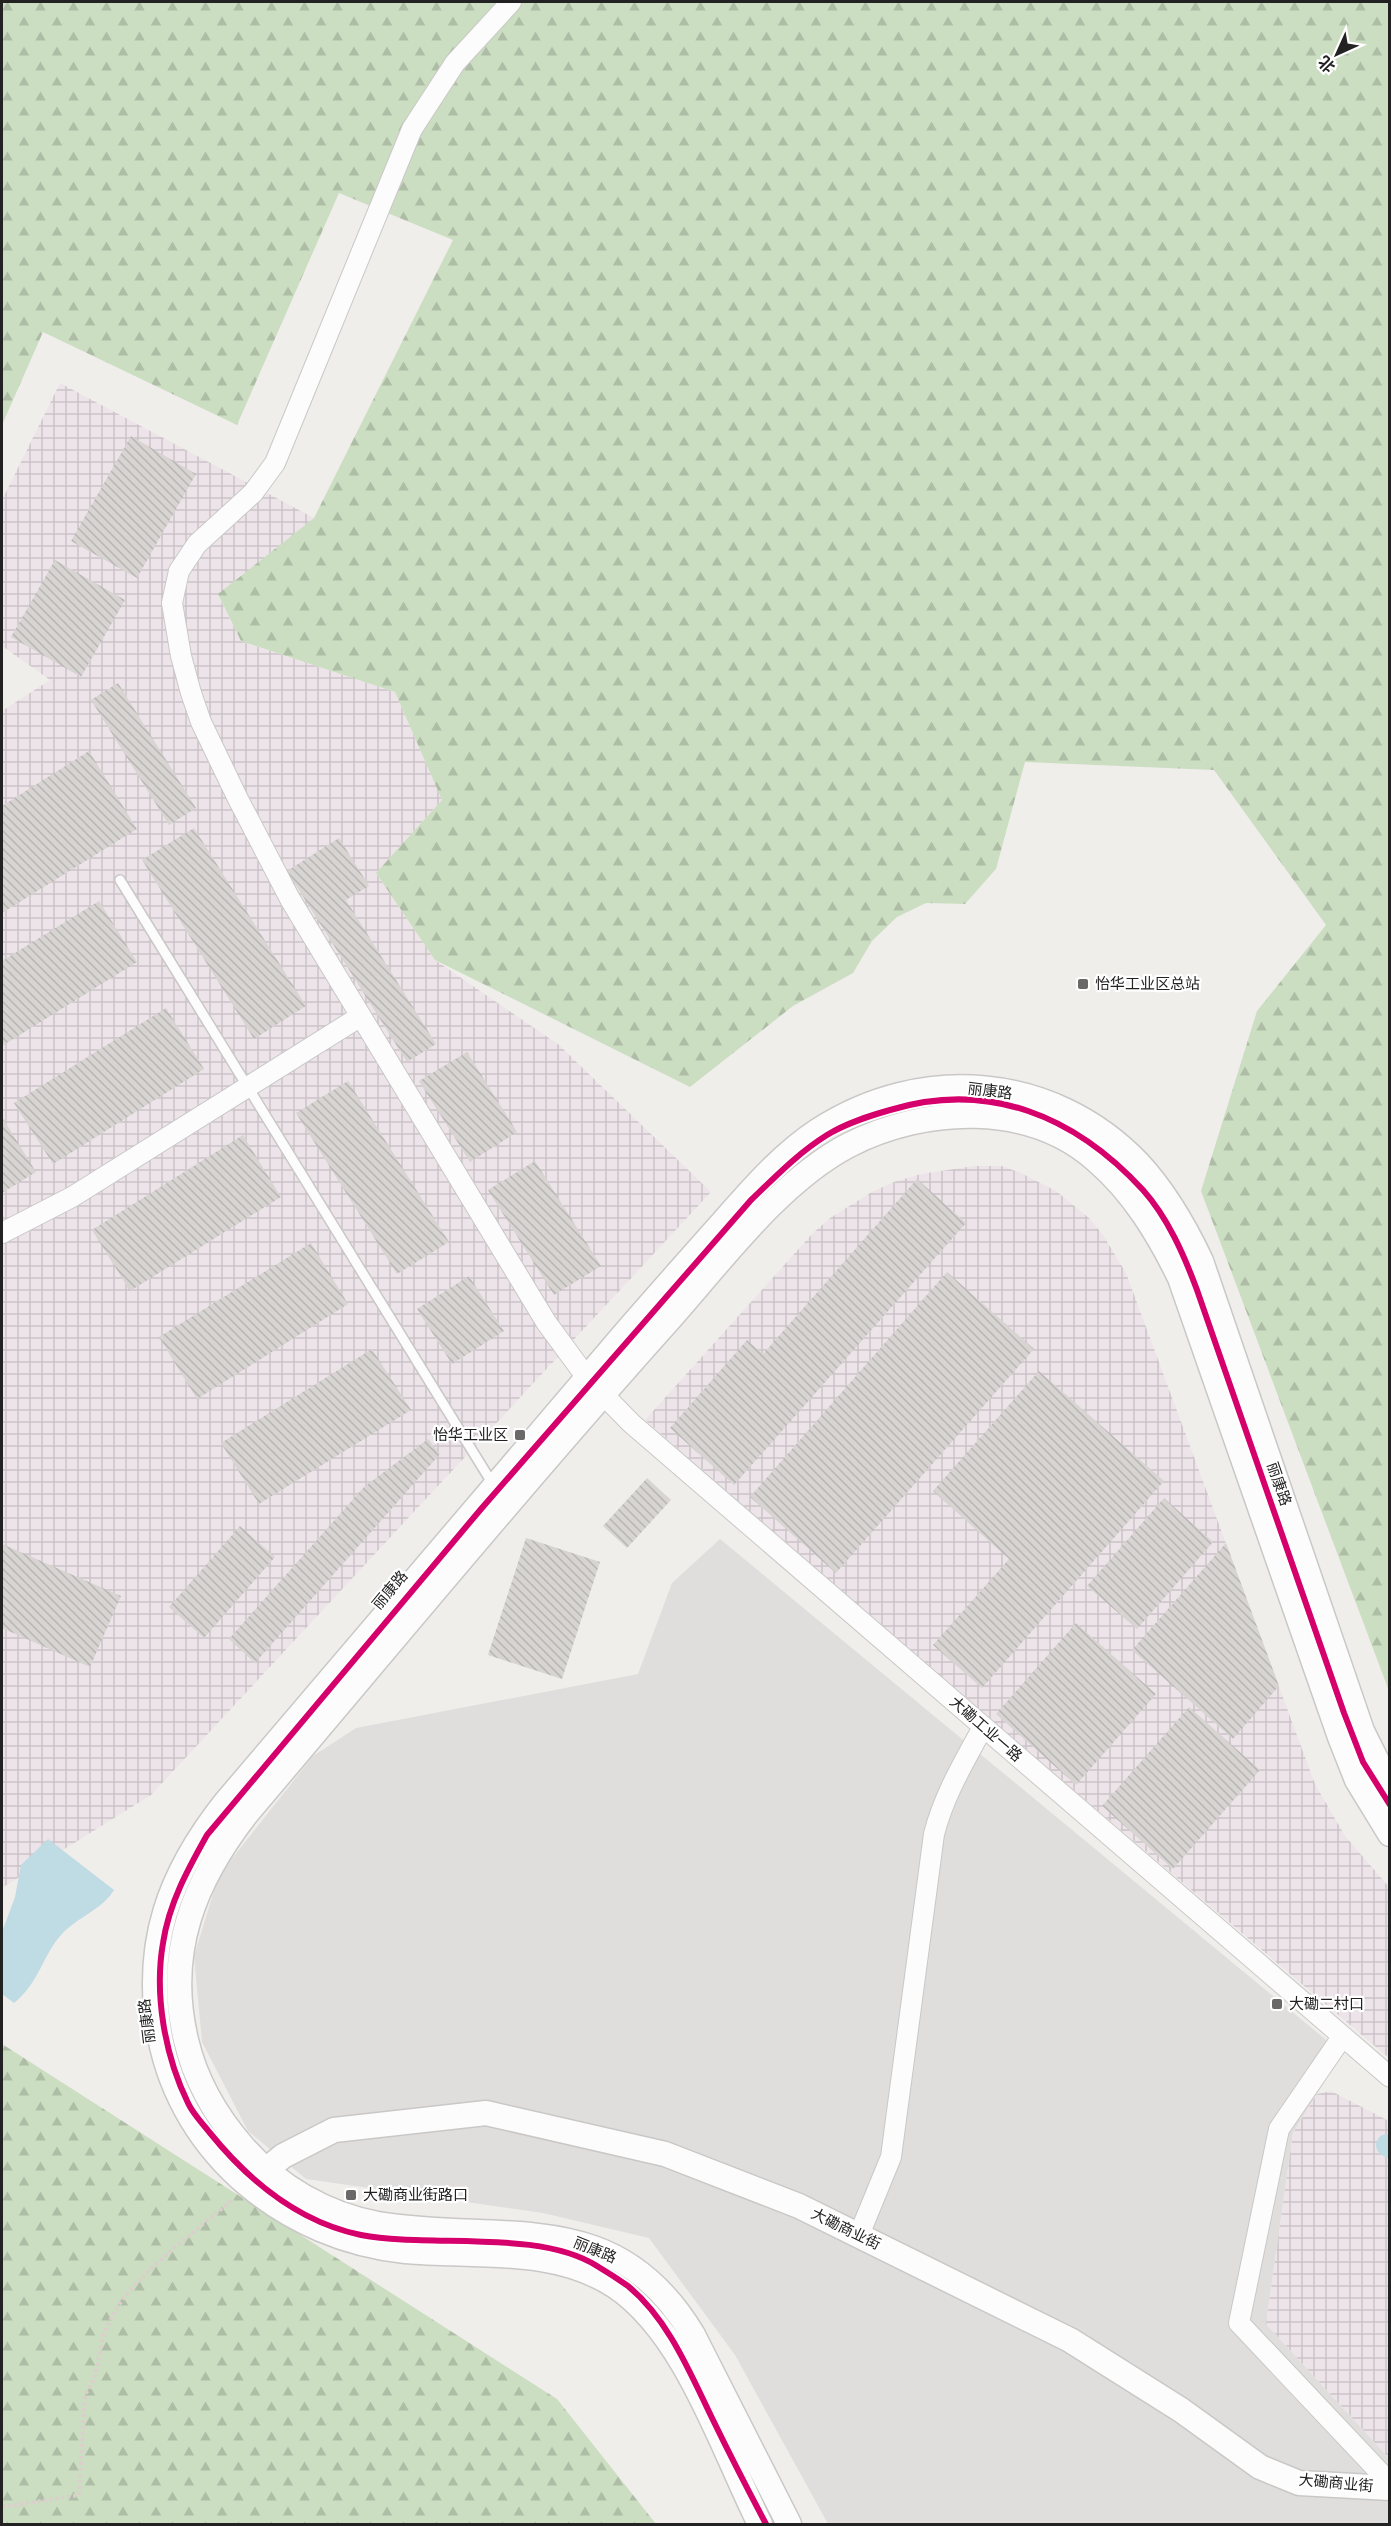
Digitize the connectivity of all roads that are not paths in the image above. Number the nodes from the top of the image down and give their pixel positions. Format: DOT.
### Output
graph roads {
  1 [pos="511,2"];
  2 [pos="120,880"];
  3 [pos="361,1016"];
  4 [pos="248,1087"];
  5 [pos="2,1233"];
  6 [pos="586,1378"];
  7 [pos="603,1396"];
  8 [pos="494,1486"];
  9 [pos="983,1727"];
  10 [pos="1389,1787"];
  11 [pos="1389,1834"];
  12 [pos="1342,2037"];
  13 [pos="1389,2077"];
  14 [pos="266,2170"];
  15 [pos="859,2235"];
  16 [pos="1389,2483"];
  17 [pos="1389,2488"];
  18 [pos="760,2524"];
  19 [pos="789,2524"];
  1 -- 3 [label="street, 大磡工业一路"];
  2 -- 4 [label="lane"];
  3 -- 4 [label="street"];
  3 -- 6 [label="street, 大磡工业一路"];
  4 -- 5 [label="street"];
  4 -- 8 [label="lane"];
  6 -- 7 [label="street, 大磡工业一路"];
  6 -- 8 [label="street, 丽康路"];
  6 -- 10 [label="street, 丽康路"];
  7 -- 9 [label="street, 大磡工业一路"];
  7 -- 11 [label="street, 丽康路"];
  7 -- 14 [label="street, 丽康路"];
  8 -- 18 [label="street, 丽康路"];
  9 -- 12 [label="street, 大磡工业一路"];
  9 -- 15 [label="street"];
  12 -- 13 [label="street, 大磡工业一路"];
  12 -- 16 [label="street"];
  14 -- 15 [label="street, 大磡商业街"];
  14 -- 19 [label="street, 丽康路"];
  15 -- 17 [label="street, 大磡商业街"];
}
